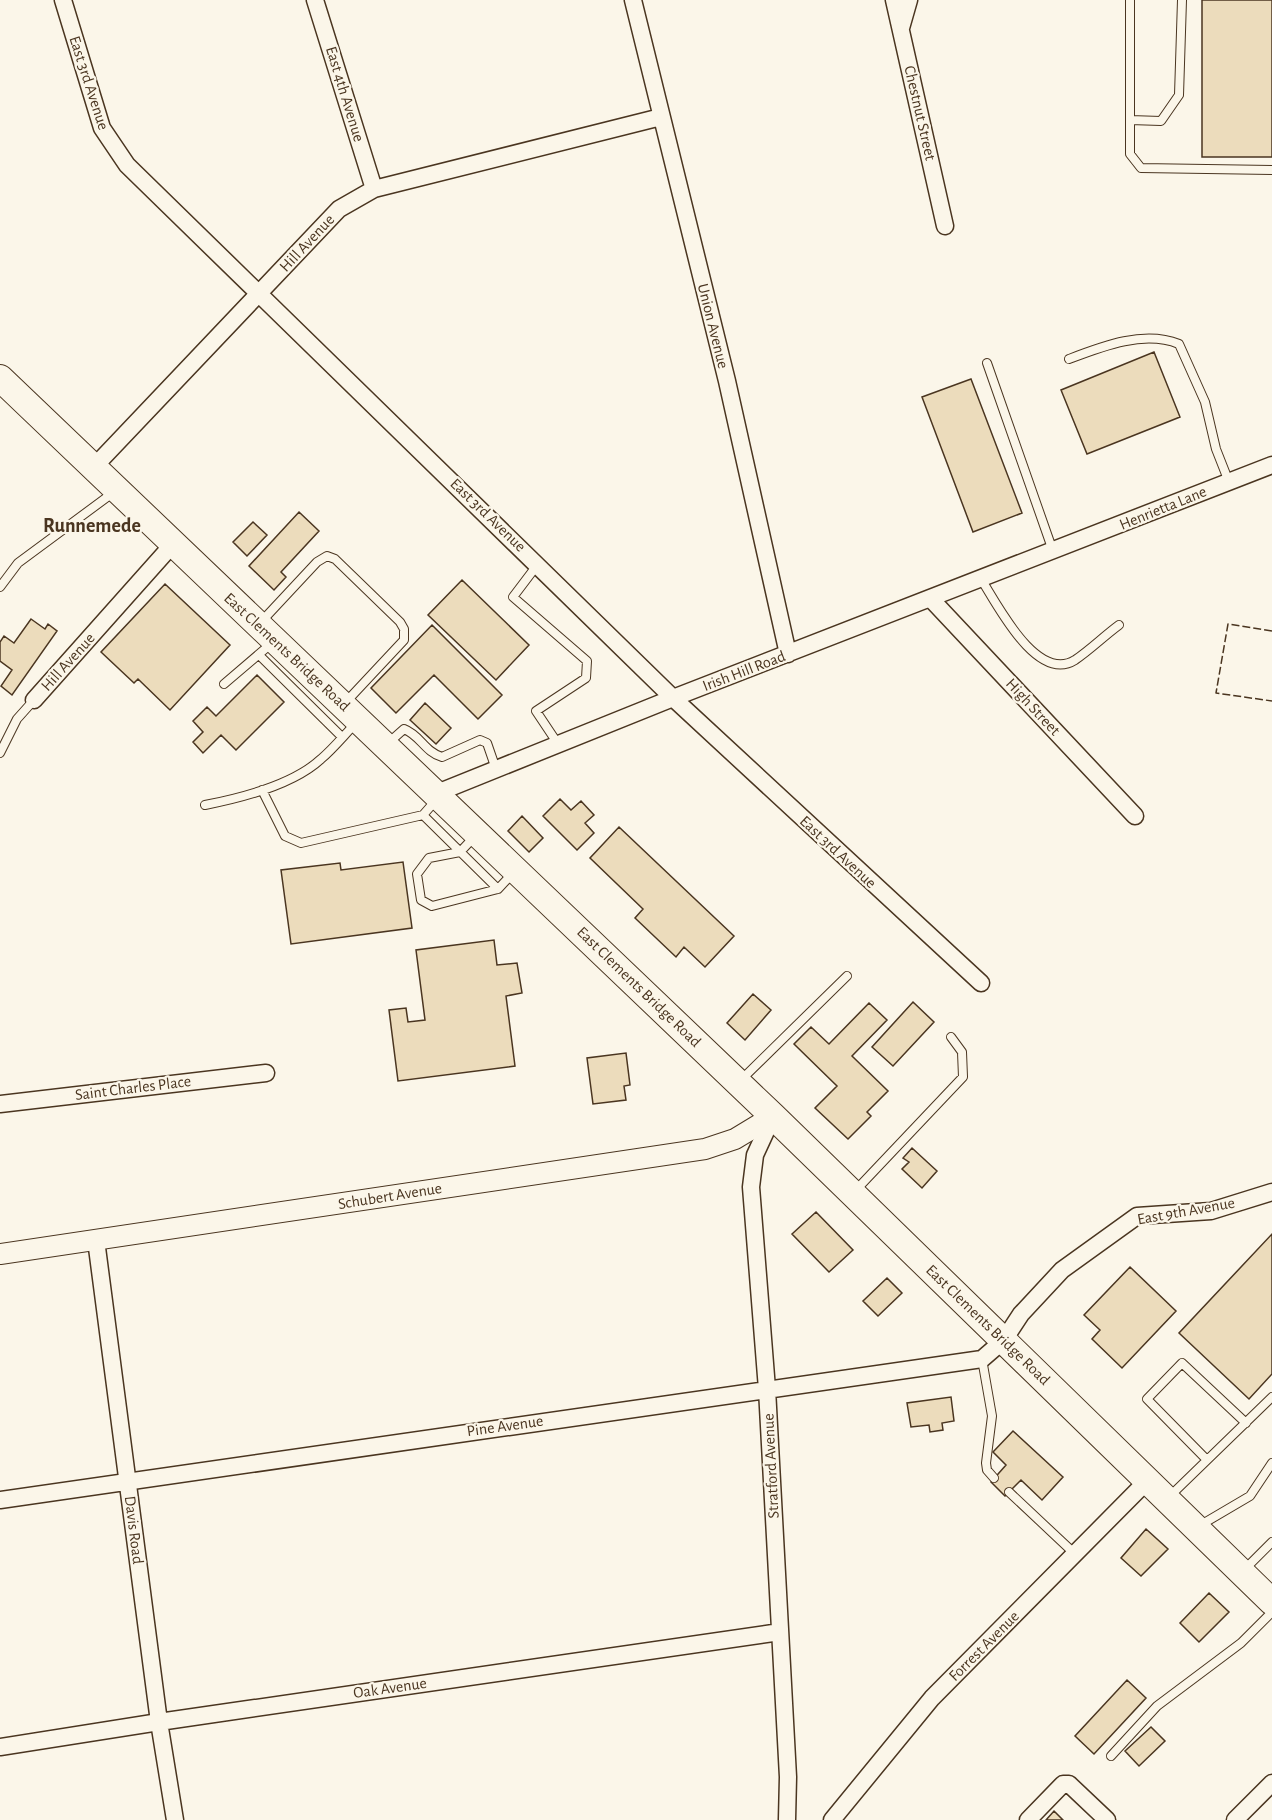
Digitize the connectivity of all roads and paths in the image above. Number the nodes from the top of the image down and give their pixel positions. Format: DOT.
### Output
graph roads {
  1 [pos="63,0"];
  2 [pos="315,0"];
  3 [pos="633,0"];
  4 [pos="894,0"];
  5 [pos="909,0"];
  6 [pos="1130,0"];
  7 [pos="1182,0"];
  8 [pos="901,30"];
  9 [pos="661,117"];
  10 [pos="1130,120"];
  11 [pos="1272,170"];
  12 [pos="374,189"];
  13 [pos="945,226"];
  14 [pos="259,293"];
  15 [pos="1069,359"];
  16 [pos="987,363"];
  17 [pos="0,378"];
  18 [pos="1272,465"];
  19 [pos="93,468"];
  20 [pos="1229,482"];
  21 [pos="117,491"];
  22 [pos="173,544"];
  23 [pos="1053,552"];
  24 [pos="539,564"];
  25 [pos="981,579"];
  26 [pos="0,587"];
  27 [pos="930,598"];
  28 [pos="1119,625"];
  29 [pos="264,640"];
  30 [pos="789,654"];
  31 [pos="224,684"];
  32 [pos="673,698"];
  33 [pos="34,700"];
  34 [pos="348,720"];
  35 [pos="558,744"];
  36 [pos="386,745"];
  37 [pos="0,753"];
  38 [pos="496,769"];
  39 [pos="261,790"];
  40 [pos="438,795"];
  41 [pos="205,805"];
  42 [pos="423,815"];
  43 [pos="1135,816"];
  44 [pos="478,832"];
  45 [pos="460,852"];
  46 [pos="516,869"];
  47 [pos="498,889"];
  48 [pos="847,976"];
  49 [pos="981,983"];
  50 [pos="951,1037"];
  51 [pos="266,1073"];
  52 [pos="738,1083"];
  53 [pos="0,1104"];
  54 [pos="773,1116"];
  55 [pos="1272,1192"];
  56 [pos="853,1193"];
  57 [pos="96,1240"];
  58 [pos="0,1254"];
  59 [pos="1004,1340"];
  60 [pos="982,1359"];
  61 [pos="767,1389"];
  62 [pos="1272,1397"];
  63 [pos="1246,1423"];
  64 [pos="1207,1461"];
  65 [pos="1272,1463"];
  66 [pos="994,1478"];
  67 [pos="1147,1480"];
  68 [pos="128,1482"];
  69 [pos="1009,1492"];
  70 [pos="0,1500"];
  71 [pos="1167,1500"];
  72 [pos="1196,1528"];
  73 [pos="1272,1542"];
  74 [pos="1075,1554"];
  75 [pos="1241,1573"];
  76 [pos="1272,1602"];
  77 [pos="1272,1612"];
  78 [pos="780,1632"];
  79 [pos="159,1722"];
  80 [pos="0,1747"];
  81 [pos="1111,1756"];
  82 [pos="1272,1783"];
  83 [pos="175,1820"];
  84 [pos="787,1820"];
  85 [pos="832,1820"];
  86 [pos="1028,1820"];
  87 [pos="1107,1820"];
  88 [pos="1235,1820"];
  1 -- 14 [label="street, East 3rd Avenue"];
  2 -- 12 [label="street, East 4th Avenue"];
  3 -- 9 [label="street, Union Avenue"];
  4 -- 8 [label="street, Chestnut Street"];
  5 -- 8 [label="street"];
  6 -- 10 [label="lane"];
  7 -- 10 [label="lane"];
  8 -- 13 [label="street, Chestnut Street"];
  9 -- 12 [label="street, Hill Avenue"];
  9 -- 30 [label="street, Union Avenue"];
  10 -- 11 [label="lane"];
  12 -- 14 [label="street, Hill Avenue"];
  14 -- 19 [label="street, Hill Avenue"];
  14 -- 24 [label="street, East 3rd Avenue"];
  15 -- 20 [label="lane"];
  16 -- 23 [label="lane"];
  17 -- 19 [label="main road, East Clements Bridge Road"];
  18 -- 20 [label="street, Henrietta Lane"];
  19 -- 21 [label="main road, East Clements Bridge Road"];
  20 -- 23 [label="street, Henrietta Lane"];
  21 -- 22 [label="main road, East Clements Bridge Road"];
  21 -- 26 [label="lane"];
  22 -- 29 [label="main road, East Clements Bridge Road"];
  22 -- 33 [label="street, Hill Avenue"];
  23 -- 25 [label="street, Irish Hill Road"];
  24 -- 32 [label="street, East 3rd Avenue"];
  24 -- 35 [label="lane"];
  25 -- 27 [label="street, Irish Hill Road"];
  25 -- 28 [label="lane"];
  27 -- 30 [label="street, Irish Hill Road"];
  27 -- 43 [label="street, High Street"];
  29 -- 31 [label="lane"];
  29 -- 34 [label="main road, East Clements Bridge Road"];
  29 -- 34 [label="lane"];
  30 -- 32 [label="street, Irish Hill Road"];
  32 -- 35 [label="street, Irish Hill Road"];
  32 -- 49 [label="street, East 3rd Avenue"];
  33 -- 37 [label="lane"];
  34 -- 36 [label="main road, East Clements Bridge Road"];
  34 -- 39 [label="lane"];
  35 -- 38 [label="street, Irish Hill Road"];
  36 -- 38 [label="lane"];
  36 -- 40 [label="main road, East Clements Bridge Road"];
  38 -- 40 [label="street, Irish Hill Road"];
  39 -- 41 [label="lane"];
  39 -- 42 [label="lane"];
  40 -- 42 [label="lane"];
  40 -- 44 [label="main road, East Clements Bridge Road"];
  42 -- 45 [label="lane"];
  44 -- 45 [label="lane"];
  44 -- 46 [label="main road, East Clements Bridge Road"];
  45 -- 47 [label="lane"];
  45 -- 47 [label="lane"];
  46 -- 47 [label="lane"];
  46 -- 52 [label="main road, East Clements Bridge Road"];
  48 -- 52 [label="lane"];
  50 -- 56 [label="lane"];
  51 -- 53 [label="street, Saint Charles Place"];
  52 -- 54 [label="main road, East Clements Bridge Road"];
  54 -- 56 [label="main road, East Clements Bridge Road"];
  54 -- 57 [label="street, Schubert Avenue"];
  54 -- 61 [label="street, Stratford Avenue"];
  55 -- 59 [label="street, East 9th Avenue"];
  56 -- 59 [label="main road, East Clements Bridge Road"];
  57 -- 58 [label="street, Schubert Avenue"];
  57 -- 68 [label="street, Davis Road"];
  59 -- 60 [label="street"];
  59 -- 67 [label="main road, East Clements Bridge Road"];
  60 -- 61 [label="street, Pine Avenue"];
  60 -- 66 [label="lane"];
  61 -- 68 [label="street, Pine Avenue"];
  61 -- 78 [label="street, Stratford Avenue"];
  62 -- 63 [label="lane"];
  63 -- 64 [label="lane"];
  63 -- 64 [label="lane"];
  64 -- 71 [label="lane"];
  65 -- 72 [label="lane"];
  67 -- 71 [label="main road, East Clements Bridge Road"];
  67 -- 74 [label="street, Forrest Avenue"];
  68 -- 70 [label="street, Pine Avenue"];
  68 -- 79 [label="street, Davis Road"];
  69 -- 74 [label="lane"];
  71 -- 72 [label="main road, East Clements Bridge Road"];
  72 -- 75 [label="main road, East Clements Bridge Road"];
  73 -- 75 [label="lane"];
  74 -- 85 [label="street, Forrest Avenue"];
  75 -- 76 [label="main road, East Clements Bridge Road"];
  77 -- 81 [label="lane"];
  78 -- 79 [label="street, Oak Avenue"];
  78 -- 84 [label="street, Stratford Avenue"];
  79 -- 80 [label="street, Oak Avenue"];
  79 -- 83 [label="street, Davis Road"];
  82 -- 88 [label="street"];
  86 -- 87 [label="street"];
}
